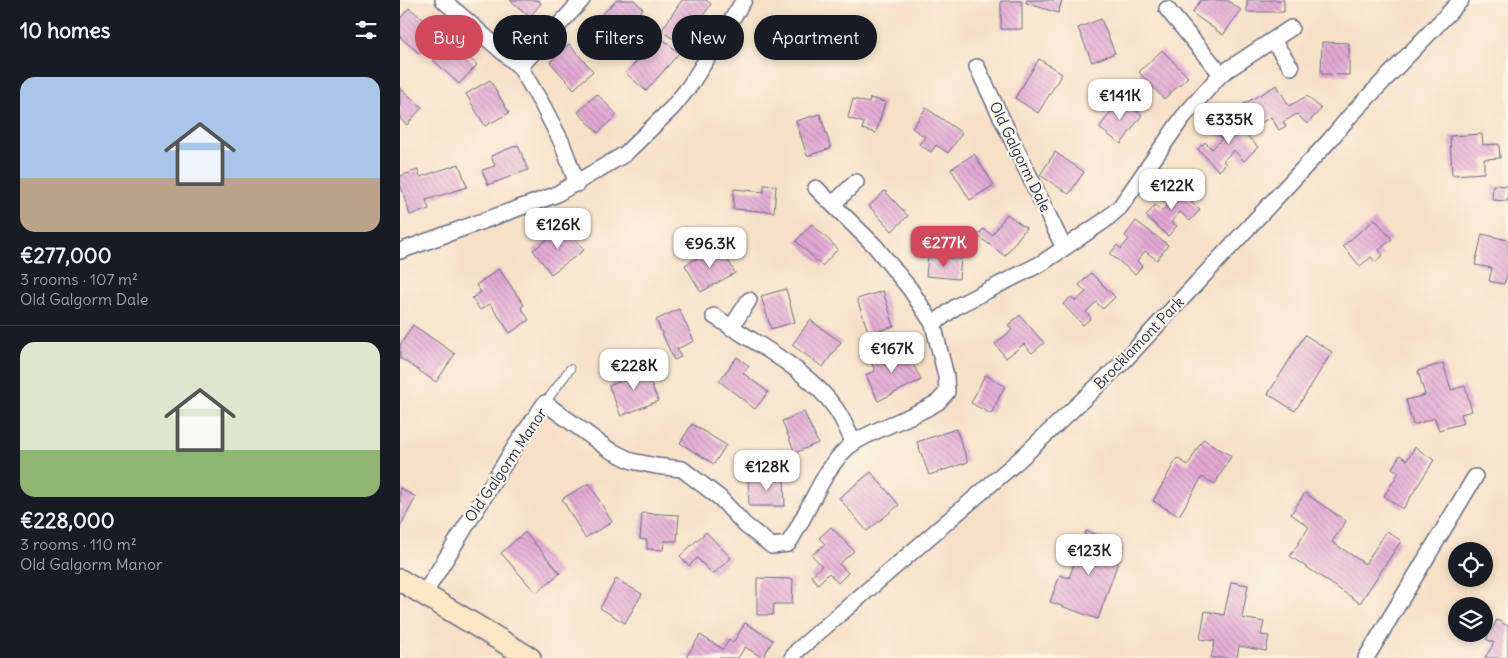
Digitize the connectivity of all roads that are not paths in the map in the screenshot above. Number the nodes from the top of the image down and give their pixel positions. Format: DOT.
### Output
graph roads {
  1 [pos="443,0"];
  2 [pos="582,0"];
  3 [pos="744,0"];
  4 [pos="1461,0"];
  5 [pos="1166,9"];
  6 [pos="1291,28"];
  7 [pos="1273,41"];
  8 [pos="520,67"];
  9 [pos="977,67"];
  10 [pos="1291,67"];
  11 [pos="1221,74"];
  12 [pos="856,182"];
  13 [pos="577,184"];
  14 [pos="816,188"];
  15 [pos="834,203"];
  16 [pos="1064,248"];
  17 [pos="400,251"];
  18 [pos="749,300"];
  19 [pos="714,316"];
  20 [pos="932,324"];
  21 [pos="731,328"];
  22 [pos="570,369"];
  23 [pos="545,403"];
  24 [pos="854,443"];
  25 [pos="1475,477"];
  26 [pos="400,580"];
  27 [pos="424,594"];
  28 [pos="530,658"];
  29 [pos="792,658"];
  30 [pos="1366,658"];
  1 -- 8 [label="street"];
  2 -- 8 [label="street"];
  3 -- 13 [label="street"];
  4 -- 29 [label="street, Brocklamont Park"];
  5 -- 11 [label="street"];
  6 -- 7 [label="street"];
  7 -- 10 [label="street"];
  7 -- 11 [label="street"];
  8 -- 13 [label="street"];
  9 -- 16 [label="street, Old Galgorm Dale"];
  11 -- 16 [label="street"];
  12 -- 15 [label="street"];
  13 -- 17 [label="street"];
  14 -- 15 [label="street, Old Galgorm Manor"];
  15 -- 20 [label="street, Old Galgorm Manor"];
  16 -- 20 [label="street"];
  18 -- 21 [label="street"];
  19 -- 21 [label="street"];
  20 -- 24 [label="street, Old Galgorm Manor"];
  21 -- 24 [label="street"];
  22 -- 23 [label="lane"];
  23 -- 24 [label="street, Old Galgorm Manor"];
  23 -- 27 [label="street, Old Galgorm Manor"];
  25 -- 30 [label="street"];
  26 -- 27 [label="street"];
  27 -- 28 [label="street"];
}
